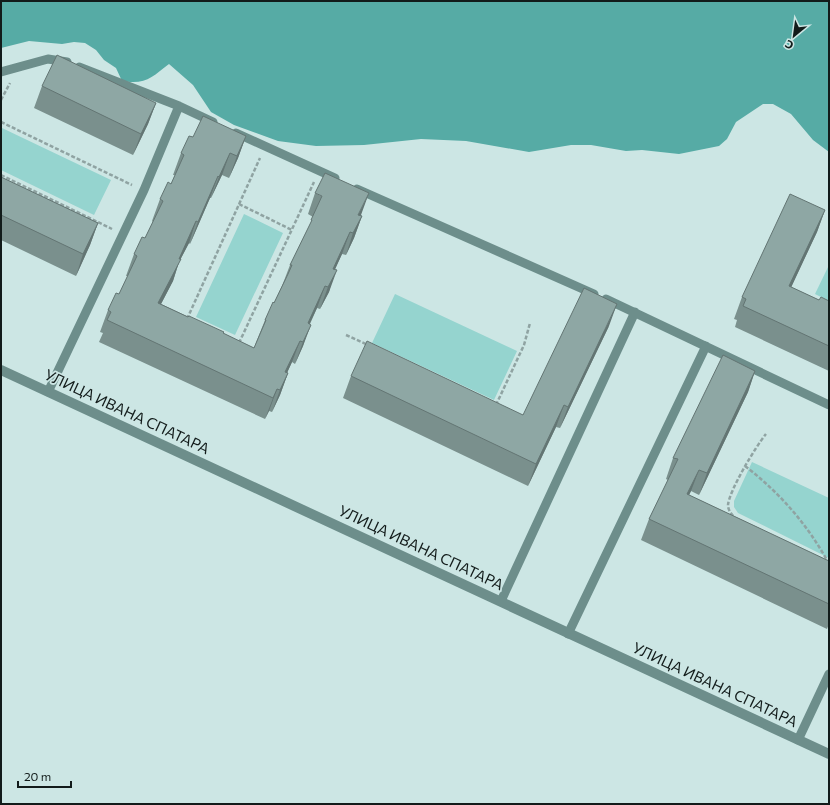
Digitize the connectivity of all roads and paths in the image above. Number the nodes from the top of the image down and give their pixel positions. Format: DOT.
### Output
graph roads {
  1 [pos="1,72"];
  2 [pos="179,106"];
  3 [pos="1,122"];
  4 [pos="265,146"];
  5 [pos="320,171"];
  6 [pos="1,176"];
  7 [pos="144,190"];
  8 [pos="239,204"];
  9 [pos="292,230"];
  10 [pos="123,234"];
  11 [pos="634,312"];
  12 [pos="193,322"];
  13 [pos="530,323"];
  14 [pos="346,335"];
  15 [pos="232,341"];
  16 [pos="706,346"];
  17 [pos="374,348"];
  18 [pos="1,370"];
  19 [pos="48,392"];
  20 [pos="489,402"];
  21 [pos="829,405"];
  22 [pos="766,434"];
  23 [pos="745,466"];
  24 [pos="738,519"];
  25 [pos="821,560"];
  26 [pos="829,563"];
  27 [pos="501,601"];
  28 [pos="568,634"];
  29 [pos="829,674"];
  30 [pos="798,740"];
  31 [pos="829,754"];
  1 -- 2 [label="lane"];
  2 -- 4 [label="lane"];
  2 -- 7 [label="lane"];
  3 -- 7 [label="path"];
  4 -- 5 [label="lane"];
  4 -- 8 [label="path"];
  5 -- 9 [label="path"];
  5 -- 11 [label="lane"];
  6 -- 10 [label="path"];
  7 -- 10 [label="lane"];
  8 -- 9 [label="path"];
  8 -- 12 [label="path"];
  9 -- 15 [label="path"];
  10 -- 19 [label="lane"];
  11 -- 16 [label="lane"];
  11 -- 27 [label="lane"];
  13 -- 20 [label="path"];
  14 -- 17 [label="path"];
  16 -- 21 [label="lane"];
  16 -- 28 [label="lane"];
  18 -- 19 [label="street, УЛИЦА ИВАНА СПАТАРА"];
  19 -- 27 [label="street, УЛИЦА ИВАНА СПАТАРА"];
  22 -- 23 [label="path"];
  23 -- 24 [label="path"];
  23 -- 26 [label="path"];
  25 -- 26 [label="path"];
  27 -- 28 [label="street, УЛИЦА ИВАНА СПАТАРА"];
  28 -- 30 [label="street, УЛИЦА ИВАНА СПАТАРА"];
  29 -- 30 [label="lane"];
  30 -- 31 [label="street, УЛИЦА ИВАНА СПАТАРА"];
}
